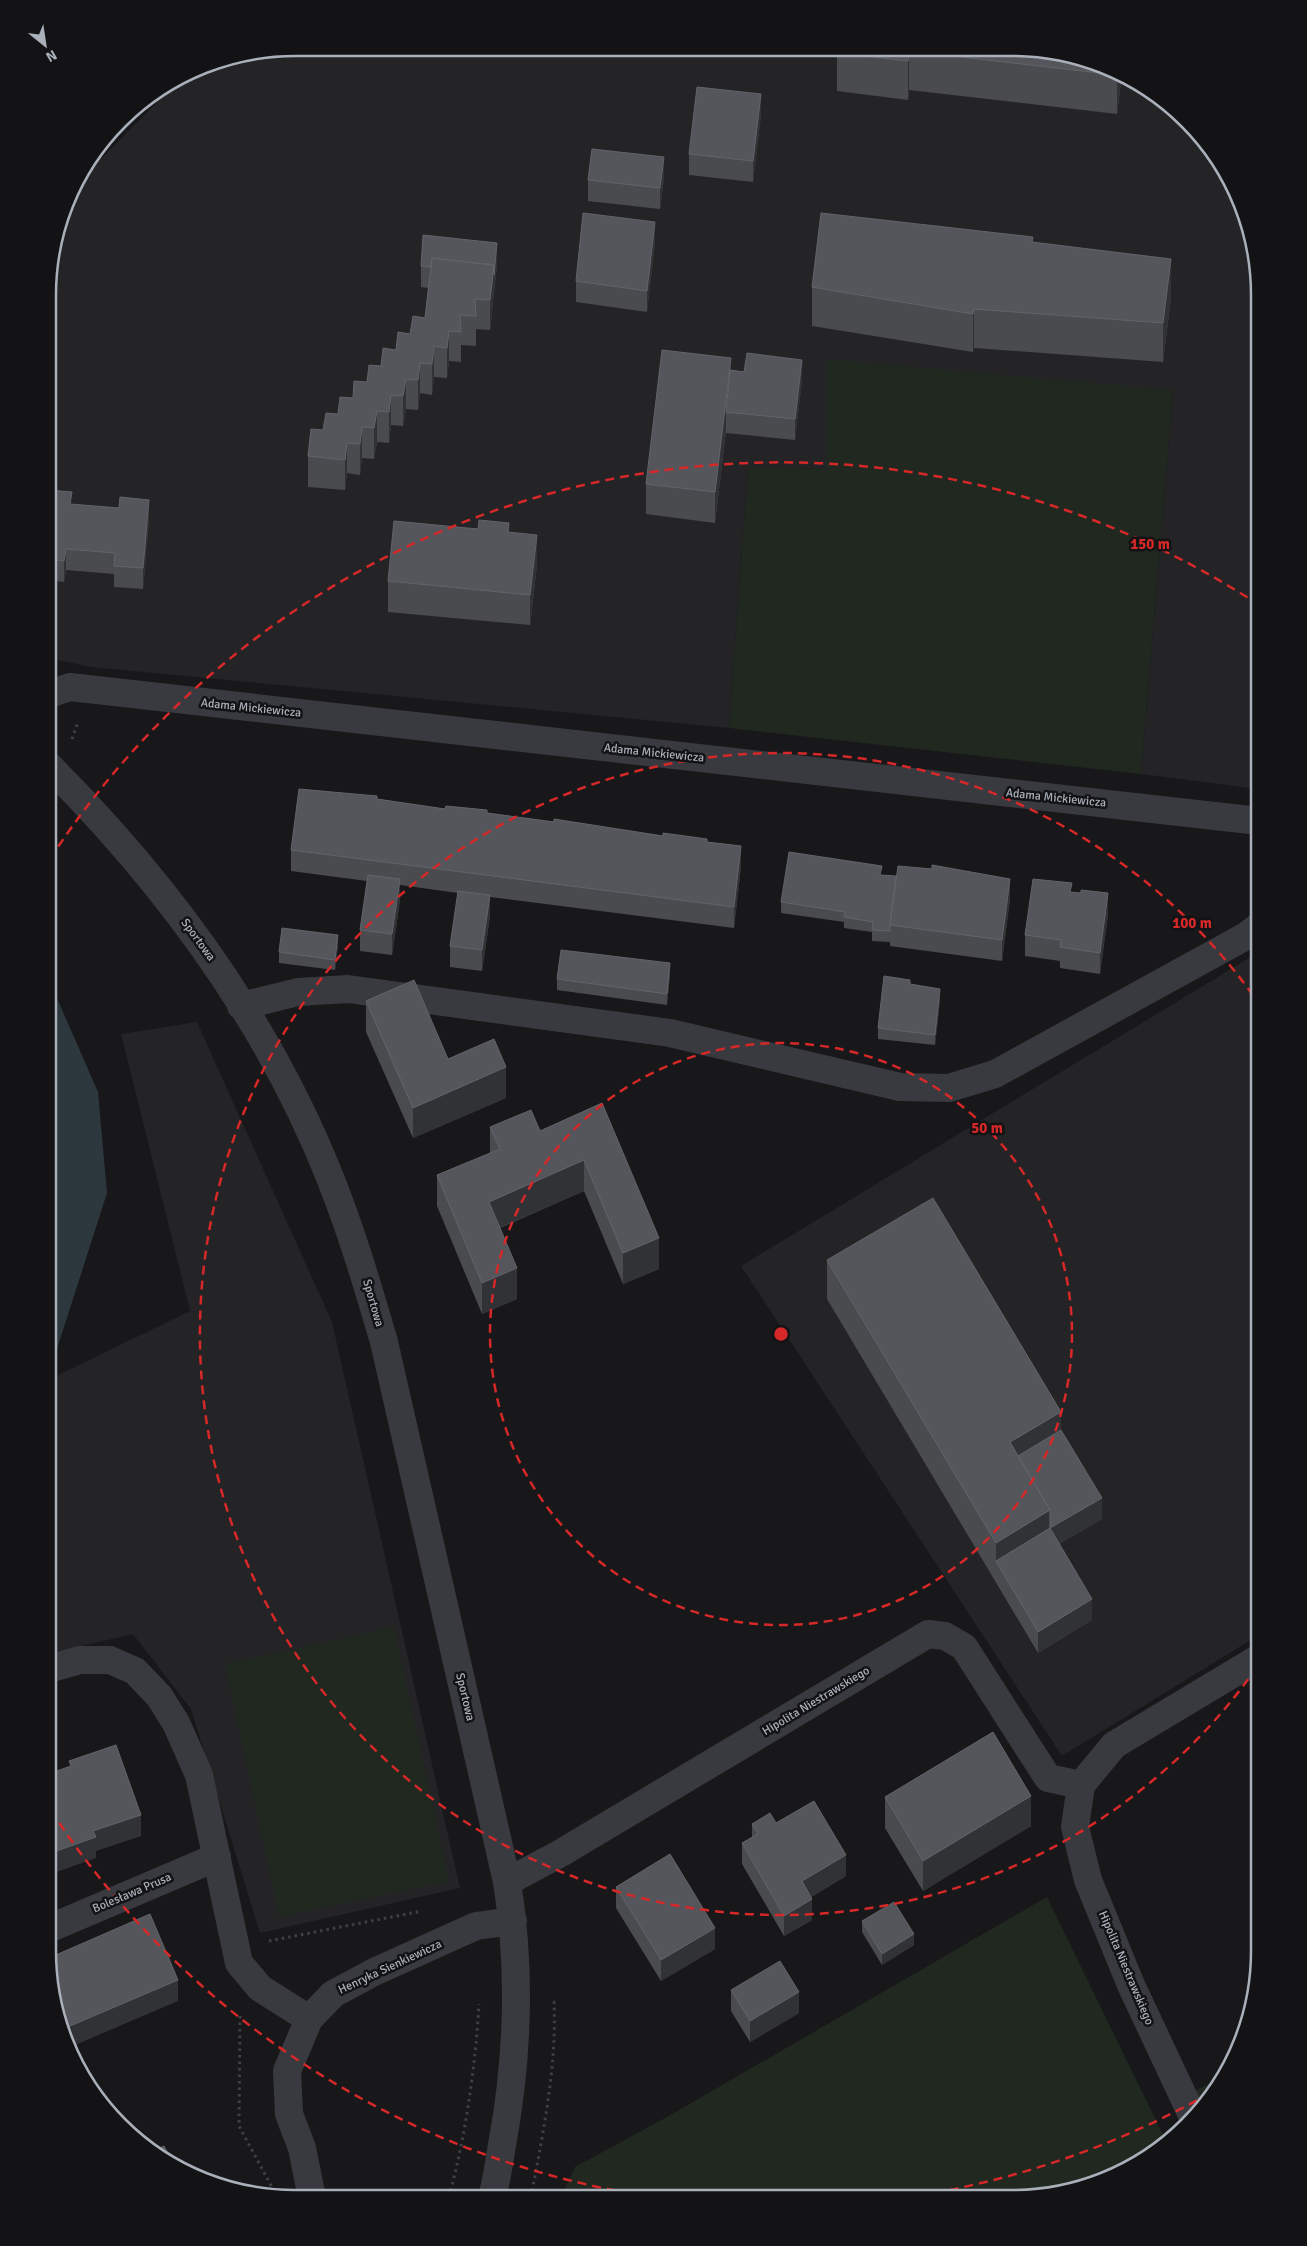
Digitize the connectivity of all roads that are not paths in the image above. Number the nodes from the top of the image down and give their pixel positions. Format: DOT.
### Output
graph roads {
  1 [pos="56,692"];
  2 [pos="56,774"];
  3 [pos="1251,820"];
  4 [pos="1251,932"];
  5 [pos="241,1006"];
  6 [pos="1251,1663"];
  7 [pos="56,1667"];
  8 [pos="1081,1785"];
  9 [pos="217,1858"];
  10 [pos="507,1882"];
  11 [pos="513,1921"];
  12 [pos="56,1925"];
  13 [pos="309,2019"];
  14 [pos="1190,2110"];
  15 [pos="310,2190"];
  16 [pos="493,2190"];
  1 -- 3 [label="street, Adama Mickiewicza"];
  2 -- 5 [label="street, Sportowa"];
  4 -- 5 [label="street"];
  5 -- 10 [label="street, Sportowa"];
  6 -- 8 [label="street"];
  7 -- 9 [label="street"];
  8 -- 10 [label="street, Hipolita Niestrawskiego"];
  8 -- 14 [label="street, Hipolita Niestrawskiego"];
  9 -- 12 [label="street, Bolesława Prusa"];
  9 -- 13 [label="street"];
  10 -- 11 [label="street, Sportowa"];
  11 -- 13 [label="street, Henryka Sienkiewicza"];
  11 -- 16 [label="street, Sportowa"];
  13 -- 15 [label="street, Henryka Sienkiewicza"];
}
